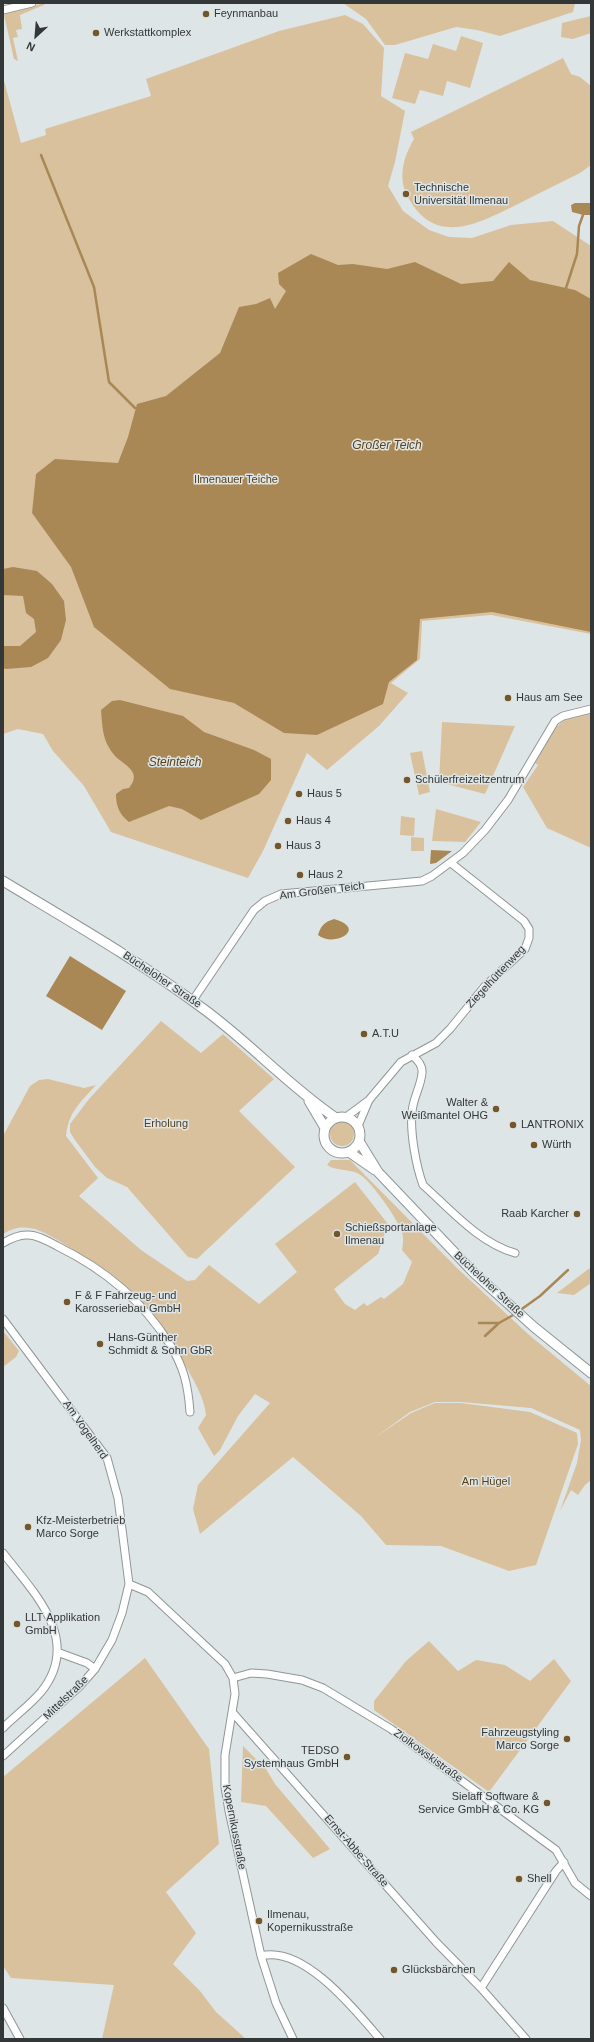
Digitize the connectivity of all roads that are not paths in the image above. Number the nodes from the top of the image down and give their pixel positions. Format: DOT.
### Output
graph roads {
  1 [pos="32,3"];
  2 [pos="3,10"];
  3 [pos="591,709"];
  4 [pos="451,863"];
  5 [pos="3,881"];
  6 [pos="193,1000"];
  7 [pos="412,1055"];
  8 [pos="307,1098"];
  9 [pos="369,1100"];
  10 [pos="346,1117"];
  11 [pos="336,1118"];
  12 [pos="358,1126"];
  13 [pos="325,1128"];
  14 [pos="359,1141"];
  15 [pos="349,1152"];
  16 [pos="378,1172"];
  17 [pos="3,1243"];
  18 [pos="515,1253"];
  19 [pos="3,1319"];
  20 [pos="591,1373"];
  21 [pos="190,1412"];
  22 [pos="3,1553"];
  23 [pos="129,1584"];
  24 [pos="56,1652"];
  25 [pos="94,1669"];
  26 [pos="233,1678"];
  27 [pos="233,1713"];
  28 [pos="3,1728"];
  29 [pos="3,1756"];
  30 [pos="564,1862"];
  31 [pos="591,1896"];
  32 [pos="261,1956"];
  33 [pos="481,1988"];
  34 [pos="3,2008"];
  35 [pos="20,2039"];
  36 [pos="293,2039"];
  37 [pos="380,2039"];
  38 [pos="526,2039"];
  1 -- 2 [label="street"];
  3 -- 4 [label="street, Am Großen Teich"];
  4 -- 6 [label="street, Am Großen Teich"];
  4 -- 7 [label="street, Ziegelhüttenweg"];
  5 -- 6 [label="main road, Bücheloher Straße"];
  6 -- 8 [label="main road, Bücheloher Straße"];
  7 -- 9 [label="street, Ziegelhüttenweg"];
  7 -- 18 [label="street"];
  8 -- 11 [label="main road, Bücheloher Straße"];
  8 -- 13 [label="main road, Bücheloher Straße"];
  9 -- 10 [label="street, Ziegelhüttenweg"];
  9 -- 12 [label="street, Ziegelhüttenweg"];
  10 -- 11 [label="main road"];
  10 -- 12 [label="main road"];
  11 -- 13 [label="main road"];
  12 -- 14 [label="main road, Bücheloher Straße"];
  13 -- 15 [label="main road, Bücheloher Straße"];
  14 -- 15 [label="main road"];
  14 -- 16 [label="main road, Bücheloher Straße"];
  15 -- 16 [label="main road, Bücheloher Straße"];
  16 -- 20 [label="main road, Bücheloher Straße"];
  17 -- 21 [label="street"];
  19 -- 23 [label="street, Am Vogelherd"];
  22 -- 24 [label="street"];
  23 -- 25 [label="street, Mittelstraße"];
  23 -- 26 [label="street, Kopernikusstraße"];
  24 -- 25 [label="street"];
  24 -- 28 [label="street"];
  25 -- 29 [label="street, Mittelstraße"];
  26 -- 27 [label="street, Kopernikusstraße"];
  26 -- 30 [label="street, Ziolkowskistraße"];
  27 -- 32 [label="street, Kopernikusstraße"];
  27 -- 33 [label="street, Ernst-Abbe-Straße"];
  30 -- 31 [label="street, Ziolkowskistraße"];
  30 -- 33 [label="street"];
  32 -- 36 [label="street, Kopernikusstraße"];
  32 -- 37 [label="street"];
  33 -- 38 [label="street, Ernst-Abbe-Straße"];
  34 -- 35 [label="street"];
}
